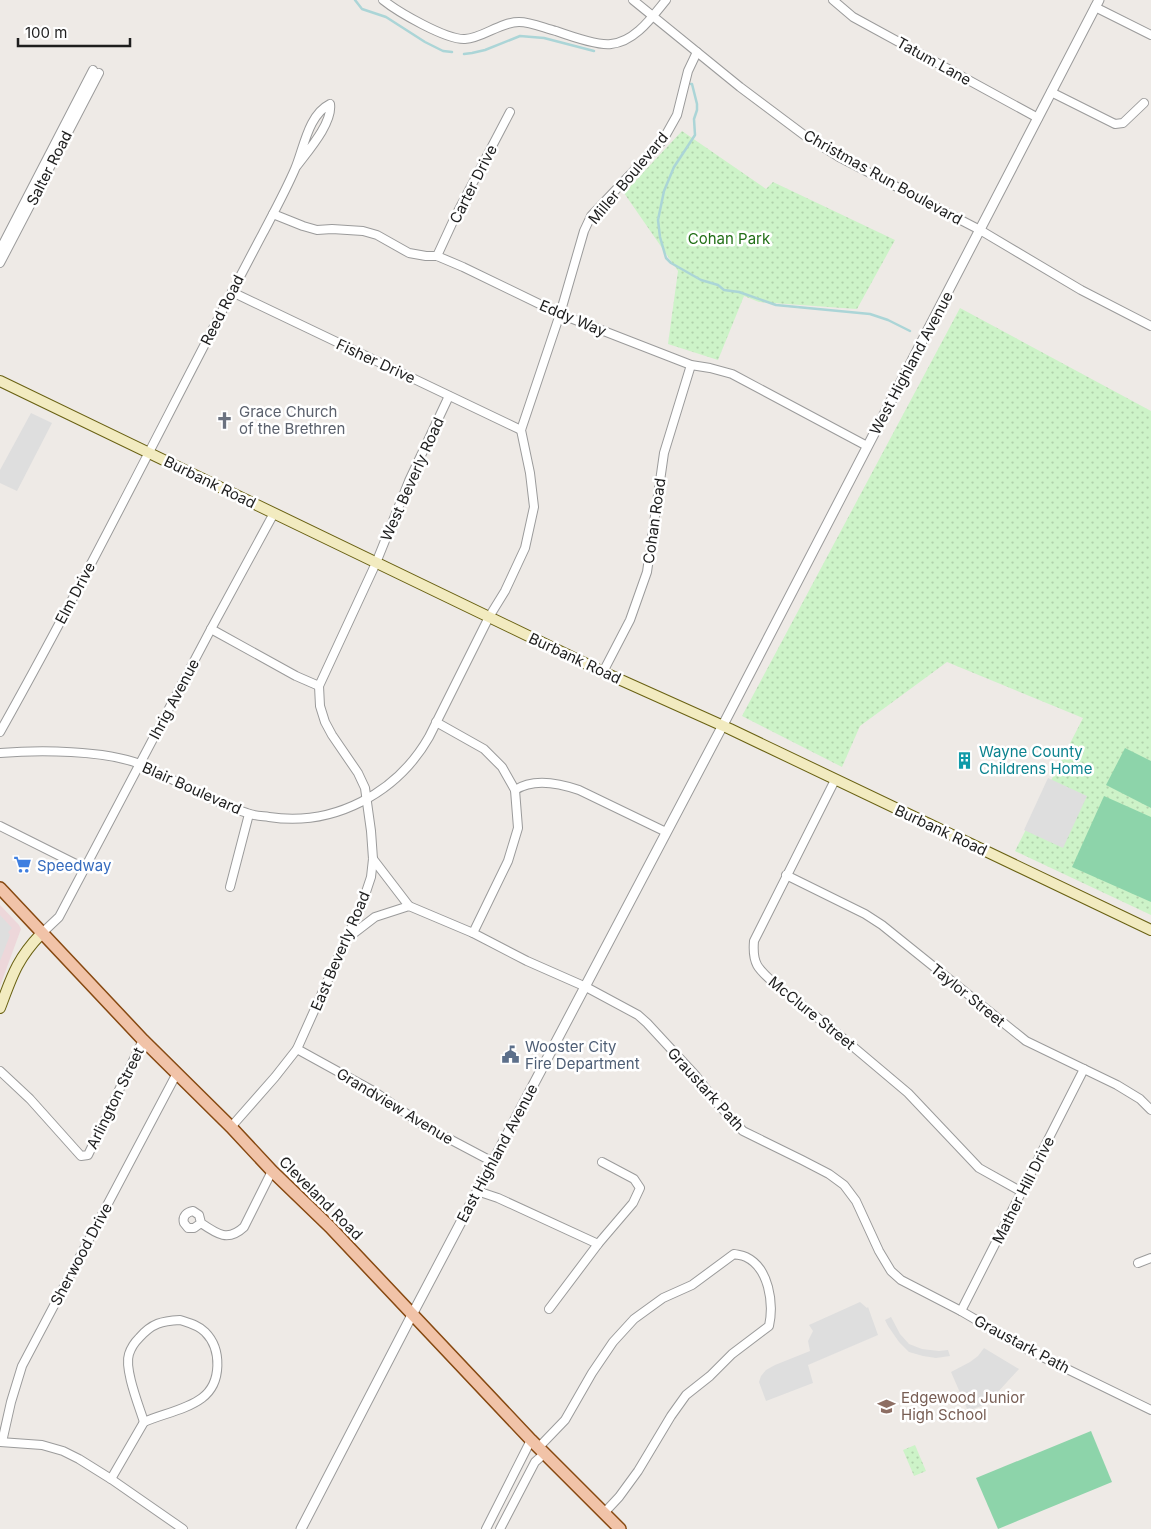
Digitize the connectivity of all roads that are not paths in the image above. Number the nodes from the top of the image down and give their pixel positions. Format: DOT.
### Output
graph roads {
  1 [pos="383,0"];
  2 [pos="633,0"];
  3 [pos="666,0"];
  4 [pos="833,0"];
  5 [pos="1097,3"];
  6 [pos="652,17"];
  7 [pos="1151,35"];
  8 [pos="697,52"];
  9 [pos="1051,92"];
  10 [pos="1144,103"];
  11 [pos="510,112"];
  12 [pos="1038,118"];
  13 [pos="296,167"];
  14 [pos="273,214"];
  15 [pos="980,230"];
  16 [pos="0,250"];
  17 [pos="437,256"];
  18 [pos="0,263"];
  19 [pos="232,292"];
  20 [pos="560,314"];
  21 [pos="1151,326"];
  22 [pos="691,365"];
  23 [pos="0,381"];
  24 [pos="449,396"];
  25 [pos="521,430"];
  26 [pos="867,446"];
  27 [pos="149,454"];
  28 [pos="274,513"];
  29 [pos="376,563"];
  30 [pos="489,617"];
  31 [pos="211,629"];
  32 [pos="603,672"];
  33 [pos="319,686"];
  34 [pos="436,722"];
  35 [pos="722,726"];
  36 [pos="0,732"];
  37 [pos="0,753"];
  38 [pos="139,764"];
  39 [pos="835,780"];
  40 [pos="515,790"];
  41 [pos="367,800"];
  42 [pos="249,814"];
  43 [pos="0,826"];
  44 [pos="666,832"];
  45 [pos="373,859"];
  46 [pos="84,868"];
  47 [pos="786,876"];
  48 [pos="230,887"];
  49 [pos="0,888"];
  50 [pos="409,906"];
  51 [pos="1151,930"];
  52 [pos="474,933"];
  53 [pos="42,934"];
  54 [pos="345,940"];
  55 [pos="586,987"];
  56 [pos="0,1008"];
  57 [pos="143,1040"];
  58 [pos="297,1049"];
  59 [pos="1084,1069"];
  60 [pos="0,1071"];
  61 [pos="177,1073"];
  62 [pos="1151,1110"];
  63 [pos="231,1127"];
  64 [pos="492,1162"];
  65 [pos="602,1162"];
  66 [pos="272,1171"];
  67 [pos="477,1191"];
  68 [pos="1022,1192"];
  69 [pos="201,1223"];
  70 [pos="598,1244"];
  71 [pos="1151,1258"];
  72 [pos="1138,1263"];
  73 [pos="548,1309"];
  74 [pos="961,1311"];
  75 [pos="413,1314"];
  76 [pos="1151,1410"];
  77 [pos="144,1422"];
  78 [pos="1,1442"];
  79 [pos="538,1447"];
  80 [pos="111,1479"];
  81 [pos="498,1506"];
  82 [pos="509,1511"];
  83 [pos="604,1513"];
  84 [pos="180,1528"];
  85 [pos="301,1529"];
  86 [pos="486,1529"];
  87 [pos="500,1529"];
  88 [pos="620,1529"];
  1 -- 6 [label="street"];
  2 -- 6 [label="street, Christmas Run Boulevard"];
  3 -- 6 [label="street"];
  4 -- 12 [label="street, Tatum Lane"];
  5 -- 7 [label="street"];
  5 -- 9 [label="street, West Highland Avenue"];
  6 -- 8 [label="street, Christmas Run Boulevard"];
  8 -- 15 [label="street, Christmas Run Boulevard"];
  8 -- 20 [label="street, Miller Boulevard"];
  9 -- 10 [label="street"];
  9 -- 12 [label="street, West Highland Avenue"];
  11 -- 17 [label="street, Carter Drive"];
  12 -- 15 [label="street, West Highland Avenue"];
  13 -- 13 [label="street, Reed Road"];
  13 -- 14 [label="street, Reed Road"];
  14 -- 17 [label="street, Eddy Way"];
  14 -- 19 [label="street, Reed Road"];
  15 -- 21 [label="street, Christmas Run Boulevard"];
  15 -- 26 [label="street, West Highland Avenue"];
  16 -- 18 [label="street, Salter Road"];
  17 -- 20 [label="street, Eddy Way"];
  19 -- 24 [label="street, Fisher Drive"];
  19 -- 27 [label="street, Reed Road"];
  20 -- 22 [label="street, Eddy Way"];
  20 -- 25 [label="street, Miller Boulevard"];
  22 -- 26 [label="street, Eddy Way"];
  22 -- 32 [label="street, Cohan Road"];
  23 -- 27 [label="main road, Burbank Road"];
  24 -- 25 [label="street, Fisher Drive"];
  24 -- 29 [label="street, West Beverly Road"];
  25 -- 30 [label="street"];
  26 -- 35 [label="street, West Highland Avenue"];
  27 -- 28 [label="main road, Burbank Road"];
  27 -- 36 [label="street, Elm Drive"];
  28 -- 29 [label="main road, Burbank Road"];
  28 -- 31 [label="street, Ihrig Avenue"];
  29 -- 30 [label="main road, Burbank Road"];
  29 -- 33 [label="street"];
  30 -- 32 [label="main road, Burbank Road"];
  30 -- 34 [label="street, Blair Boulevard"];
  31 -- 33 [label="street"];
  31 -- 38 [label="street, Ihrig Avenue"];
  32 -- 35 [label="main road, Burbank Road"];
  33 -- 41 [label="street, East Beverly Road"];
  34 -- 40 [label="street"];
  34 -- 41 [label="street, Blair Boulevard"];
  35 -- 39 [label="main road, Burbank Road"];
  35 -- 44 [label="street, East Highland Avenue"];
  37 -- 38 [label="street, Blair Boulevard"];
  38 -- 42 [label="street, Blair Boulevard"];
  38 -- 46 [label="street, Ihrig Avenue"];
  39 -- 47 [label="street, McClure Street"];
  39 -- 51 [label="main road, Burbank Road"];
  40 -- 44 [label="street"];
  40 -- 52 [label="street"];
  41 -- 42 [label="street, Blair Boulevard"];
  41 -- 45 [label="street, East Beverly Road"];
  42 -- 48 [label="street"];
  43 -- 46 [label="street"];
  44 -- 55 [label="street, East Highland Avenue"];
  45 -- 50 [label="street, Graustark Path"];
  45 -- 54 [label="street, East Beverly Road"];
  46 -- 53 [label="street, Ihrig Avenue"];
  47 -- 59 [label="street, Taylor Street"];
  47 -- 68 [label="street, McClure Street"];
  49 -- 53 [label="main road, Cleveland Road"];
  50 -- 52 [label="street, Graustark Path"];
  50 -- 54 [label="street"];
  52 -- 55 [label="street, Graustark Path"];
  53 -- 56 [label="main road"];
  53 -- 57 [label="main road, Cleveland Road"];
  54 -- 58 [label="street, East Beverly Road"];
  55 -- 64 [label="street, East Highland Avenue"];
  55 -- 74 [label="street, Graustark Path"];
  57 -- 60 [label="street, Arlington Street"];
  57 -- 61 [label="main road, Cleveland Road"];
  58 -- 63 [label="street, East Beverly Road"];
  58 -- 64 [label="street, Grandview Avenue"];
  59 -- 62 [label="street, Taylor Street"];
  59 -- 68 [label="street, Mather Hill Drive"];
  61 -- 63 [label="main road, Cleveland Road"];
  61 -- 78 [label="street, Sherwood Drive"];
  63 -- 66 [label="main road, Cleveland Road"];
  64 -- 67 [label="street, East Highland Avenue"];
  65 -- 70 [label="street"];
  66 -- 69 [label="street"];
  66 -- 75 [label="main road, Cleveland Road"];
  67 -- 70 [label="street"];
  67 -- 75 [label="street, East Highland Avenue"];
  68 -- 74 [label="street, Mather Hill Drive"];
  70 -- 73 [label="street"];
  71 -- 72 [label="street"];
  74 -- 76 [label="street, Graustark Path"];
  75 -- 79 [label="main road, Cleveland Road"];
  75 -- 85 [label="street, East Highland Avenue"];
  77 -- 77 [label="street"];
  77 -- 80 [label="street"];
  78 -- 80 [label="street"];
  79 -- 81 [label="street"];
  79 -- 82 [label="street"];
  79 -- 83 [label="main road, Cleveland Road"];
  79 -- 83 [label="street"];
  80 -- 84 [label="street"];
  81 -- 82 [label="street"];
  81 -- 86 [label="street"];
  82 -- 87 [label="street"];
  83 -- 88 [label="main road, Cleveland Road"];
}
